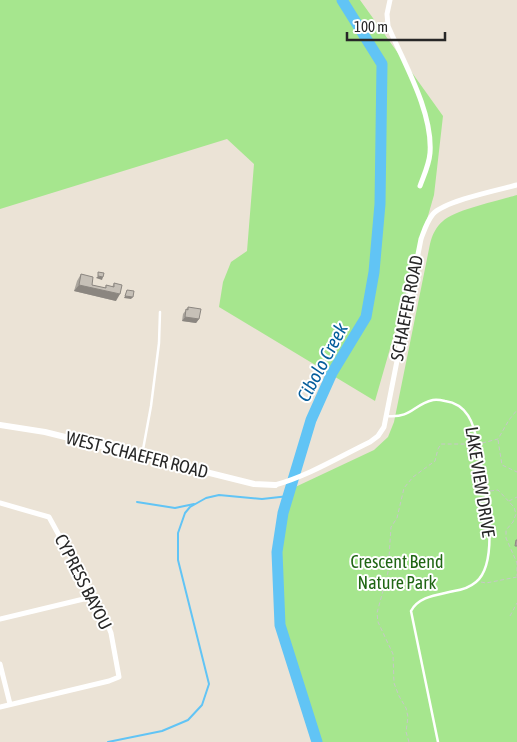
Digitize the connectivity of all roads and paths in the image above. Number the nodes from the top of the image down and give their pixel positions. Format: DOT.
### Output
graph roads {
  1 [pos="390,0"];
  2 [pos="517,185"];
  3 [pos="420,186"];
  4 [pos="160,312"];
  5 [pos="517,410"];
  6 [pos="385,416"];
  7 [pos="0,425"];
  8 [pos="498,439"];
  9 [pos="477,443"];
  10 [pos="141,456"];
  11 [pos="517,472"];
  12 [pos="275,485"];
  13 [pos="485,492"];
  14 [pos="517,497"];
  15 [pos="509,501"];
  16 [pos="0,503"];
  17 [pos="517,577"];
  18 [pos="477,582"];
  19 [pos="92,597"];
  20 [pos="517,603"];
  21 [pos="510,616"];
  22 [pos="0,619"];
  23 [pos="0,664"];
  24 [pos="10,704"];
  25 [pos="0,707"];
  26 [pos="410,742"];
  27 [pos="438,742"];
  1 -- 3 [label="street"];
  2 -- 6 [label="street, SCHAEFER ROAD"];
  4 -- 10 [label="lane"];
  5 -- 8 [label="path"];
  6 -- 9 [label="lane, LAKE VIEW DRIVE"];
  6 -- 12 [label="street, SCHAEFER ROAD"];
  7 -- 10 [label="street, WEST SCHAEFER ROAD"];
  8 -- 9 [label="path"];
  8 -- 11 [label="path"];
  9 -- 13 [label="lane, LAKE VIEW DRIVE"];
  9 -- 26 [label="path"];
  10 -- 12 [label="street, WEST SCHAEFER ROAD"];
  13 -- 15 [label="path"];
  13 -- 18 [label="lane, LAKE VIEW DRIVE"];
  14 -- 15 [label="path"];
  15 -- 17 [label="path"];
  16 -- 19 [label="street, CYPRESS BAYOU"];
  17 -- 18 [label="path"];
  18 -- 27 [label="lane"];
  19 -- 22 [label="street"];
  19 -- 24 [label="street, CYPRESS BAYOU"];
  20 -- 21 [label="path"];
  23 -- 24 [label="street"];
  24 -- 25 [label="street"];
}
